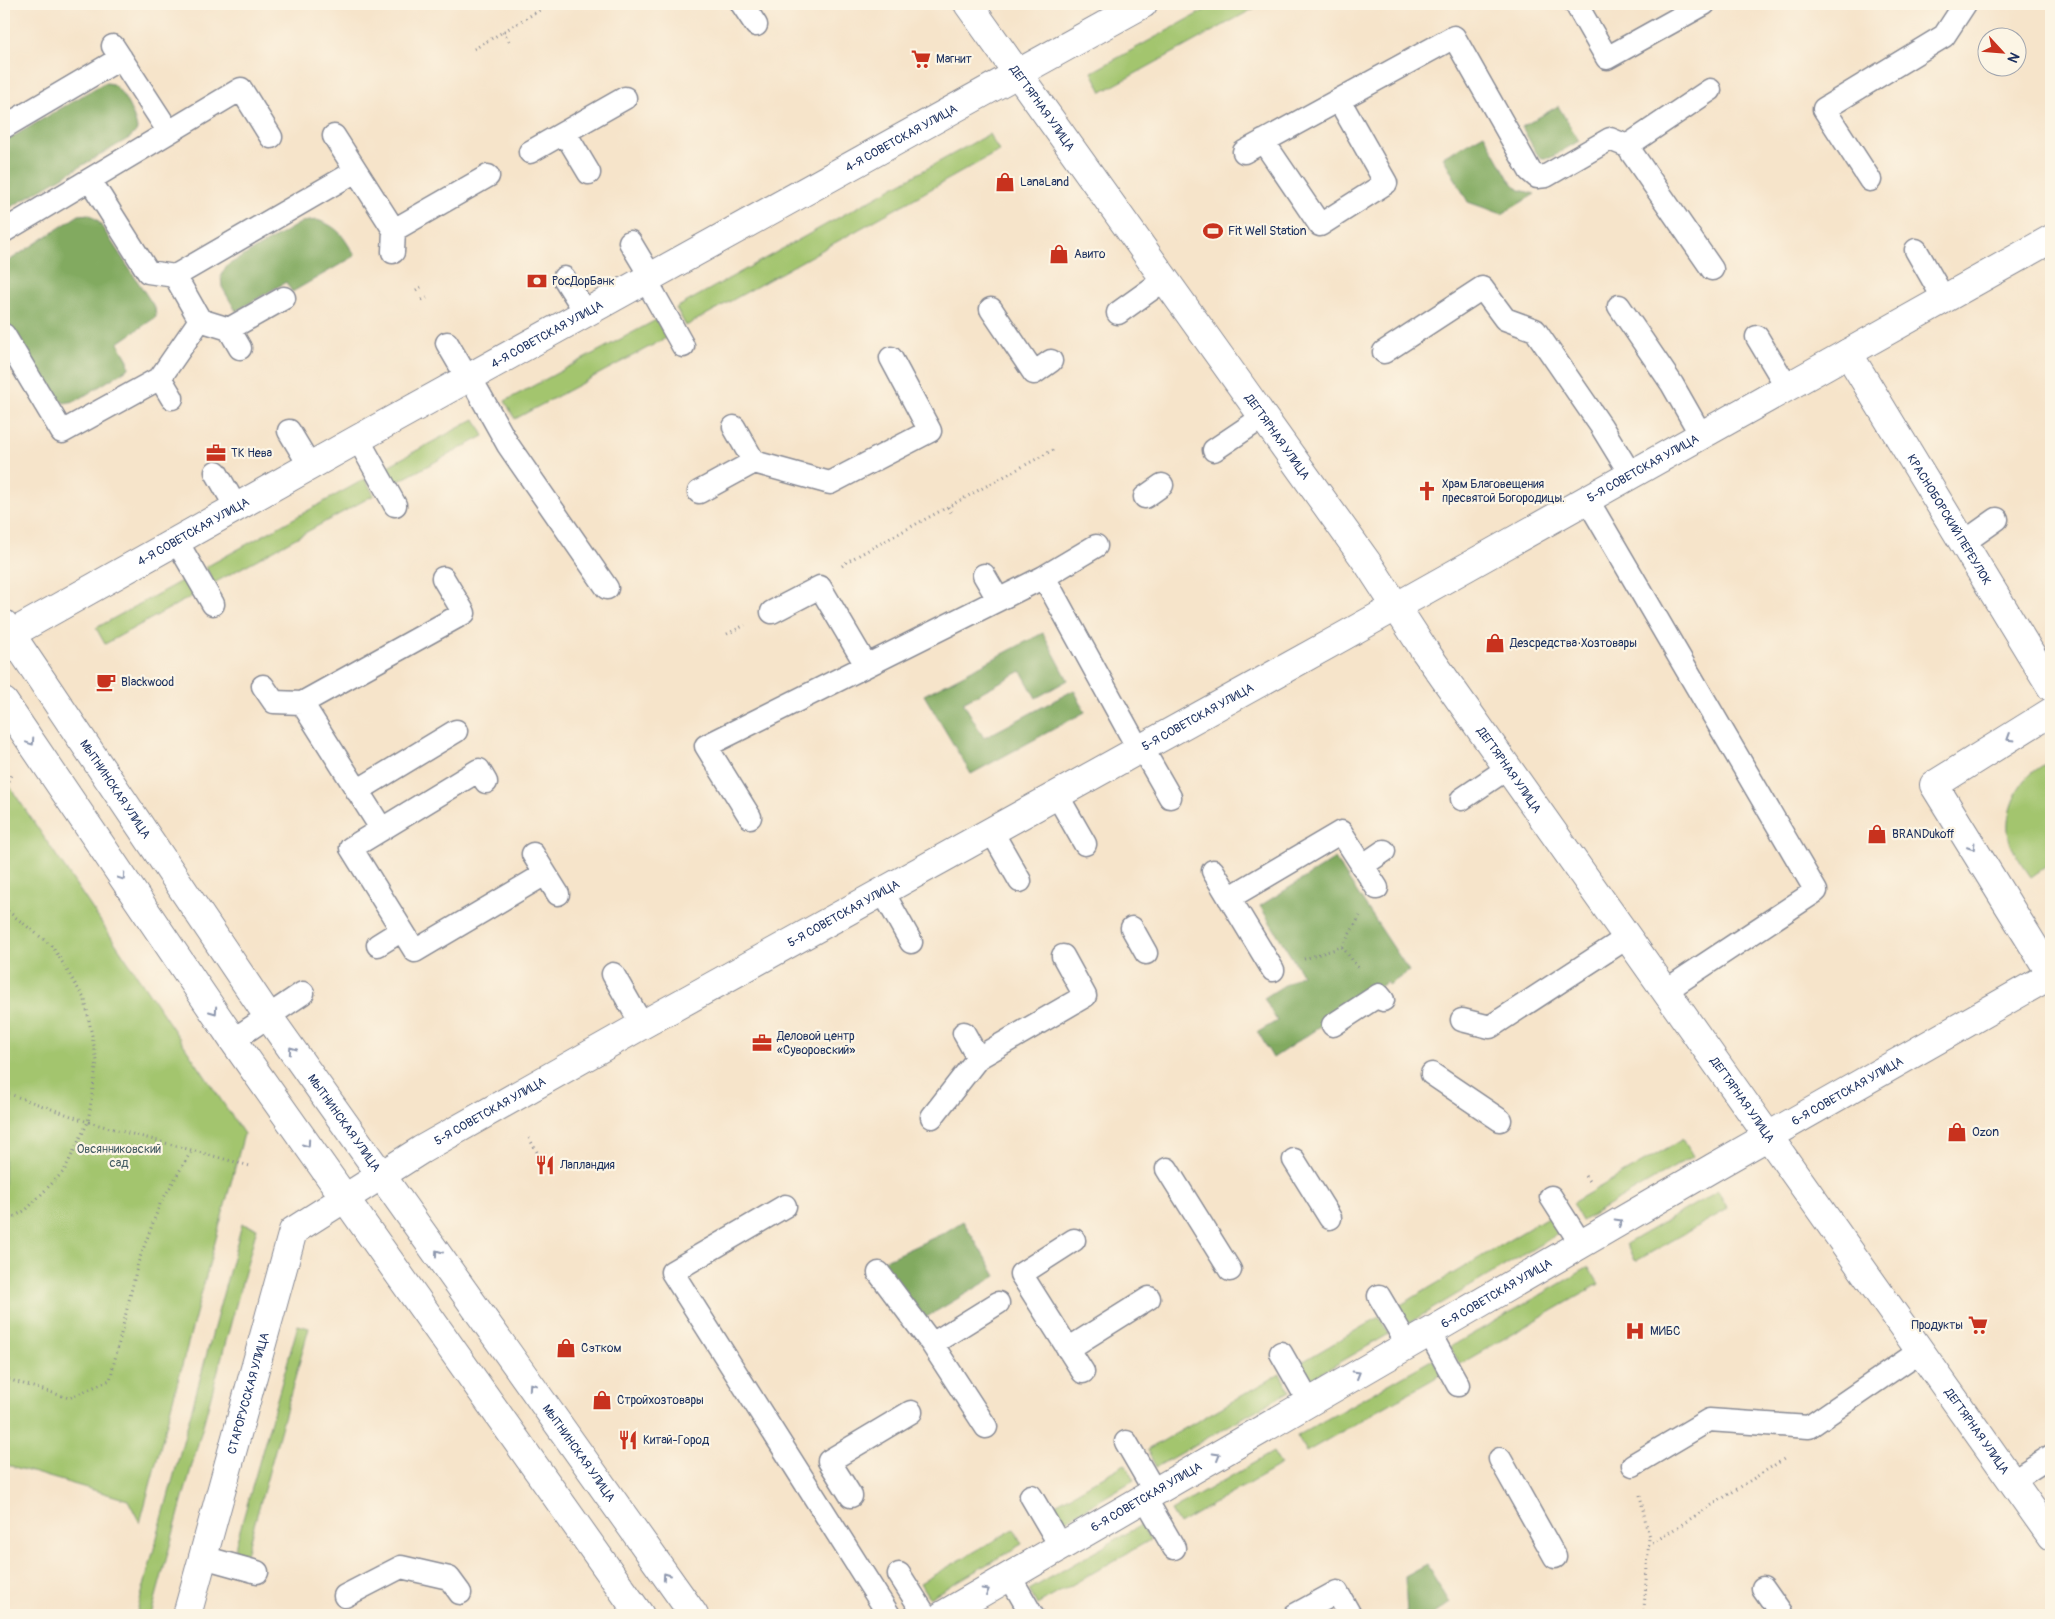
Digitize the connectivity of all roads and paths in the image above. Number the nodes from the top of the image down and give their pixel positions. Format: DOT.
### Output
graph roads {
  1 [pos="550,4"];
  2 [pos="742,4"];
  3 [pos="968,4"];
  4 [pos="1143,4"];
  5 [pos="1576,4"];
  6 [pos="1704,4"];
  7 [pos="1965,4"];
  8 [pos="756,26"];
  9 [pos="503,32"];
  10 [pos="509,41"];
  11 [pos="474,49"];
  12 [pos="1018,74"];
  13 [pos="1710,90"];
  14 [pos="625,98"];
  15 [pos="1339,100"];
  16 [pos="4,126"];
  17 [pos="169,132"];
  18 [pos="565,133"];
  19 [pos="334,136"];
  20 [pos="271,137"];
  21 [pos="1627,146"];
  22 [pos="530,152"];
  23 [pos="356,171"];
  24 [pos="589,173"];
  25 [pos="488,176"];
  26 [pos="90,180"];
  27 [pos="1870,180"];
  28 [pos="4,231"];
  29 [pos="2051,239"];
  30 [pos="630,242"];
  31 [pos="1916,250"];
  32 [pos="1712,269"];
  33 [pos="175,276"];
  34 [pos="564,278"];
  35 [pos="649,278"];
  36 [pos="1164,280"];
  37 [pos="421,287"];
  38 [pos="416,290"];
  39 [pos="284,298"];
  40 [pos="426,298"];
  41 [pos="1944,299"];
  42 [pos="422,300"];
  43 [pos="1619,306"];
  44 [pos="992,309"];
  45 [pos="586,313"];
  46 [pos="1118,313"];
  47 [pos="200,320"];
  48 [pos="229,329"];
  49 [pos="4,335"];
  50 [pos="1757,337"];
  51 [pos="447,343"];
  52 [pos="683,346"];
  53 [pos="240,348"];
  54 [pos="1384,352"];
  55 [pos="1848,353"];
  56 [pos="890,358"];
  57 [pos="1051,361"];
  58 [pos="160,378"];
  59 [pos="469,378"];
  60 [pos="1787,387"];
  61 [pos="172,398"];
  62 [pos="1262,416"];
  63 [pos="734,427"];
  64 [pos="289,431"];
  65 [pos="1701,435"];
  66 [pos="358,439"];
  67 [pos="1053,450"];
  68 [pos="1214,450"];
  69 [pos="754,462"];
  70 [pos="310,466"];
  71 [pos="216,472"];
  72 [pos="1631,475"];
  73 [pos="699,492"];
  74 [pos="1587,499"];
  75 [pos="395,505"];
  76 [pos="236,507"];
  77 [pos="948,507"];
  78 [pos="952,514"];
  79 [pos="1997,520"];
  80 [pos="176,540"];
  81 [pos="1963,543"];
  82 [pos="1096,546"];
  83 [pos="984,574"];
  84 [pos="1044,576"];
  85 [pos="443,578"];
  86 [pos="820,587"];
  87 [pos="607,588"];
  88 [pos="998,599"];
  89 [pos="213,604"];
  90 [pos="1397,606"];
  91 [pos="772,612"];
  92 [pos="6,631"];
  93 [pos="866,665"];
  94 [pos="263,686"];
  95 [pos="2051,686"];
  96 [pos="4,702"];
  97 [pos="302,703"];
  98 [pos="2051,712"];
  99 [pos="456,732"];
  100 [pos="1141,749"];
  101 [pos="1508,768"];
  102 [pos="13,773"];
  103 [pos="486,782"];
  104 [pos="4,790"];
  105 [pos="357,791"];
  106 [pos="1057,795"];
  107 [pos="1170,797"];
  108 [pos="1462,798"];
  109 [pos="750,817"];
  110 [pos="381,828"];
  111 [pos="992,832"];
  112 [pos="1085,844"];
  113 [pos="1384,851"];
  114 [pos="532,854"];
  115 [pos="1362,866"];
  116 [pos="1213,872"];
  117 [pos="545,874"];
  118 [pos="1020,881"];
  119 [pos="1377,888"];
  120 [pos="883,892"];
  121 [pos="558,894"];
  122 [pos="1230,898"];
  123 [pos="4,908"];
  124 [pos="1132,928"];
  125 [pos="402,930"];
  126 [pos="1628,937"];
  127 [pos="912,942"];
  128 [pos="378,945"];
  129 [pos="1146,953"];
  130 [pos="1063,956"];
  131 [pos="1272,970"];
  132 [pos="613,974"];
  133 [pos="2051,975"];
  134 [pos="1666,991"];
  135 [pos="303,993"];
  136 [pos="1383,1000"];
  137 [pos="268,1016"];
  138 [pos="1462,1020"];
  139 [pos="642,1025"];
  140 [pos="1333,1025"];
  141 [pos="964,1033"];
  142 [pos="234,1040"];
  143 [pos="978,1058"];
  144 [pos="1432,1074"];
  145 [pos="4,1092"];
  146 [pos="932,1117"];
  147 [pos="1500,1120"];
  148 [pos="88,1122"];
  149 [pos="1768,1136"];
  150 [pos="529,1138"];
  151 [pos="192,1150"];
  152 [pos="537,1152"];
  153 [pos="1294,1160"];
  154 [pos="250,1166"];
  155 [pos="1167,1169"];
  156 [pos="380,1174"];
  157 [pos="1586,1176"];
  158 [pos="1591,1184"];
  159 [pos="344,1197"];
  160 [pos="1551,1197"];
  161 [pos="785,1206"];
  162 [pos="1330,1218"];
  163 [pos="4,1222"];
  164 [pos="1074,1240"];
  165 [pos="1581,1244"];
  166 [pos="1230,1270"];
  167 [pos="879,1273"];
  168 [pos="1379,1296"];
  169 [pos="1149,1298"];
  170 [pos="998,1303"];
  171 [pos="1418,1339"];
  172 [pos="932,1344"];
  173 [pos="1068,1349"];
  174 [pos="1920,1351"];
  175 [pos="1281,1352"];
  176 [pos="1083,1372"];
  177 [pos="4,1378"];
  178 [pos="1458,1385"];
  179 [pos="1310,1402"];
  180 [pos="911,1412"];
  181 [pos="986,1427"];
  182 [pos="1126,1442"];
  183 [pos="2051,1456"];
  184 [pos="1785,1458"];
  185 [pos="1500,1459"];
  186 [pos="1633,1465"];
  187 [pos="2012,1481"];
  188 [pos="1150,1495"];
  189 [pos="851,1496"];
  190 [pos="1031,1496"];
  191 [pos="2051,1536"];
  192 [pos="1061,1546"];
  193 [pos="1648,1546"];
  194 [pos="1174,1548"];
  195 [pos="203,1557"];
  196 [pos="1555,1557"];
  197 [pos="257,1572"];
  198 [pos="899,1574"];
  199 [pos="1010,1577"];
  200 [pos="1763,1588"];
  201 [pos="460,1593"];
  202 [pos="345,1596"];
  203 [pos="1644,1609"];
  204 [pos="187,1615"];
  205 [pos="640,1615"];
  206 [pos="694,1615"];
  207 [pos="889,1615"];
  208 [pos="925,1615"];
  209 [pos="943,1615"];
  210 [pos="1032,1615"];
  211 [pos="1296,1615"];
  212 [pos="1350,1615"];
  213 [pos="1782,1615"];
  1 -- 9 [label="path"];
  2 -- 8 [label="lane"];
  3 -- 12 [label="street, ДЕГТЯРНАЯ УЛИЦА"];
  4 -- 12 [label="street, 4-Я СОВЕТСКАЯ УЛИЦА"];
  5 -- 6 [label="lane"];
  7 -- 27 [label="lane"];
  9 -- 10 [label="path"];
  9 -- 11 [label="path"];
  12 -- 35 [label="street, 4-Я СОВЕТСКАЯ УЛИЦА"];
  12 -- 36 [label="street, ДЕГТЯРНАЯ УЛИЦА"];
  13 -- 21 [label="lane"];
  14 -- 18 [label="lane"];
  15 -- 15 [label="lane"];
  15 -- 21 [label="lane"];
  16 -- 17 [label="lane"];
  17 -- 20 [label="lane"];
  17 -- 26 [label="lane"];
  18 -- 22 [label="lane"];
  18 -- 24 [label="lane"];
  19 -- 23 [label="lane"];
  21 -- 32 [label="lane"];
  23 -- 25 [label="lane"];
  23 -- 33 [label="lane"];
  26 -- 28 [label="lane"];
  26 -- 33 [label="lane"];
  29 -- 41 [label="street, 5-Я СОВЕТСКАЯ УЛИЦА"];
  30 -- 35 [label="lane"];
  31 -- 41 [label="lane"];
  33 -- 47 [label="lane"];
  34 -- 45 [label="lane"];
  35 -- 45 [label="street, 4-Я СОВЕТСКАЯ УЛИЦА"];
  35 -- 52 [label="lane"];
  36 -- 46 [label="lane"];
  36 -- 62 [label="street, ДЕГТЯРНАЯ УЛИЦА"];
  37 -- 38 [label="path"];
  39 -- 48 [label="lane"];
  40 -- 42 [label="path"];
  41 -- 55 [label="street, 5-Я СОВЕТСКАЯ УЛИЦА"];
  43 -- 65 [label="lane"];
  44 -- 57 [label="lane"];
  45 -- 59 [label="street, 4-Я СОВЕТСКАЯ УЛИЦА"];
  47 -- 48 [label="lane"];
  47 -- 58 [label="lane"];
  48 -- 53 [label="lane"];
  49 -- 58 [label="lane"];
  50 -- 60 [label="lane"];
  51 -- 59 [label="lane"];
  54 -- 72 [label="lane"];
  55 -- 60 [label="street, 5-Я СОВЕТСКАЯ УЛИЦА"];
  55 -- 81 [label="street, КРАСНОБОРСКИЙ ПЕРЕУЛОК"];
  56 -- 69 [label="lane"];
  58 -- 61 [label="lane"];
  59 -- 66 [label="street, 4-Я СОВЕТСКАЯ УЛИЦА"];
  59 -- 87 [label="lane"];
  60 -- 65 [label="street, 5-Я СОВЕТСКАЯ УЛИЦА"];
  62 -- 68 [label="lane"];
  62 -- 90 [label="street, ДЕГТЯРНАЯ УЛИЦА"];
  63 -- 69 [label="lane"];
  64 -- 70 [label="lane"];
  65 -- 72 [label="street, 5-Я СОВЕТСКАЯ УЛИЦА"];
  66 -- 70 [label="street, 4-Я СОВЕТСКАЯ УЛИЦА"];
  66 -- 75 [label="lane"];
  67 -- 77 [label="path"];
  69 -- 73 [label="lane"];
  70 -- 76 [label="street, 4-Я СОВЕТСКАЯ УЛИЦА"];
  71 -- 76 [label="lane"];
  72 -- 74 [label="street, 5-Я СОВЕТСКАЯ УЛИЦА"];
  74 -- 90 [label="street, 5-Я СОВЕТСКАЯ УЛИЦА"];
  74 -- 134 [label="lane"];
  76 -- 80 [label="street, 4-Я СОВЕТСКАЯ УЛИЦА"];
  77 -- 78 [label="path"];
  77 -- 86 [label="path"];
  79 -- 81 [label="lane"];
  80 -- 89 [label="lane"];
  80 -- 92 [label="street, 4-Я СОВЕТСКАЯ УЛИЦА"];
  81 -- 95 [label="street, КРАСНОБОРСКИЙ ПЕРЕУЛОК"];
  82 -- 84 [label="lane"];
  83 -- 88 [label="lane"];
  84 -- 88 [label="lane"];
  84 -- 100 [label="lane"];
  85 -- 97 [label="lane"];
  86 -- 91 [label="lane"];
  86 -- 93 [label="lane"];
  88 -- 93 [label="lane"];
  90 -- 100 [label="street, 5-Я СОВЕТСКАЯ УЛИЦА"];
  90 -- 101 [label="street, ДЕГТЯРНАЯ УЛИЦА"];
  92 -- 137 [label="street, МЫТНИНСКАЯ УЛИЦА"];
  93 -- 109 [label="lane"];
  94 -- 97 [label="lane"];
  96 -- 142 [label="street, one-way"];
  97 -- 105 [label="lane"];
  98 -- 133 [label="street, one-way"];
  99 -- 105 [label="lane"];
  100 -- 106 [label="street, 5-Я СОВЕТСКАЯ УЛИЦА"];
  100 -- 107 [label="lane"];
  101 -- 108 [label="lane"];
  101 -- 126 [label="street, ДЕГТЯРНАЯ УЛИЦА"];
  102 -- 104 [label="path"];
  103 -- 110 [label="lane"];
  105 -- 110 [label="lane"];
  106 -- 111 [label="street, 5-Я СОВЕТСКАЯ УЛИЦА"];
  106 -- 112 [label="lane"];
  110 -- 125 [label="lane"];
  111 -- 118 [label="lane"];
  111 -- 120 [label="street, 5-Я СОВЕТСКАЯ УЛИЦА"];
  113 -- 115 [label="lane"];
  114 -- 117 [label="lane"];
  115 -- 119 [label="lane"];
  115 -- 122 [label="lane"];
  116 -- 122 [label="lane"];
  117 -- 121 [label="lane"];
  117 -- 125 [label="lane"];
  119 -- 131 [label="path"];
  120 -- 127 [label="lane"];
  120 -- 139 [label="street, 5-Я СОВЕТСКАЯ УЛИЦА"];
  122 -- 131 [label="lane"];
  123 -- 148 [label="path"];
  124 -- 129 [label="lane"];
  125 -- 128 [label="lane"];
  126 -- 134 [label="street, ДЕГТЯРНАЯ УЛИЦА"];
  126 -- 138 [label="lane"];
  130 -- 143 [label="lane"];
  132 -- 139 [label="lane"];
  133 -- 149 [label="street, 6-Я СОВЕТСКАЯ УЛИЦА"];
  134 -- 149 [label="street, ДЕГТЯРНАЯ УЛИЦА"];
  135 -- 137 [label="lane"];
  136 -- 140 [label="lane"];
  137 -- 142 [label="lane"];
  156 -- 137 [label="street, МЫТНИНСКАЯ УЛИЦА, one-way"];
  139 -- 156 [label="street, 5-Я СОВЕТСКАЯ УЛИЦА"];
  141 -- 143 [label="lane"];
  142 -- 159 [label="street, one-way"];
  143 -- 146 [label="lane"];
  144 -- 147 [label="lane"];
  145 -- 148 [label="path"];
  148 -- 151 [label="path"];
  148 -- 163 [label="path"];
  165 -- 149 [label="street, 6-Я СОВЕТСКАЯ УЛИЦА, one-way"];
  149 -- 174 [label="street, ДЕГТЯРНАЯ УЛИЦА"];
  150 -- 152 [label="path"];
  151 -- 154 [label="path"];
  151 -- 177 [label="path"];
  153 -- 162 [label="lane"];
  155 -- 166 [label="lane"];
  156 -- 159 [label="street, 5-Я СОВЕТСКАЯ УЛИЦА"];
  206 -- 156 [label="street, МЫТНИНСКАЯ УЛИЦА, one-way"];
  157 -- 158 [label="path"];
  159 -- 195 [label="street, СТАРОРУССКАЯ УЛИЦА"];
  159 -- 205 [label="street"];
  160 -- 165 [label="lane"];
  161 -- 207 [label="lane"];
  164 -- 173 [label="lane"];
  165 -- 171 [label="street, 6-Я СОВЕТСКАЯ УЛИЦА"];
  167 -- 172 [label="lane"];
  168 -- 171 [label="lane"];
  169 -- 173 [label="lane"];
  170 -- 172 [label="lane"];
  171 -- 178 [label="lane"];
  179 -- 171 [label="street, 6-Я СОВЕТСКАЯ УЛИЦА, one-way"];
  172 -- 181 [label="lane"];
  173 -- 176 [label="lane"];
  174 -- 186 [label="lane"];
  174 -- 187 [label="street, ДЕГТЯРНАЯ УЛИЦА"];
  175 -- 179 [label="lane"];
  188 -- 179 [label="street, 6-Я СОВЕТСКАЯ УЛИЦА, one-way"];
  180 -- 189 [label="lane"];
  182 -- 188 [label="lane"];
  183 -- 187 [label="lane"];
  184 -- 193 [label="path"];
  185 -- 196 [label="lane"];
  186 -- 193 [label="path"];
  187 -- 191 [label="street, ДЕГТЯРНАЯ УЛИЦА"];
  188 -- 192 [label="street, 6-Я СОВЕТСКАЯ УЛИЦА"];
  188 -- 194 [label="lane"];
  190 -- 192 [label="lane"];
  192 -- 199 [label="street, 6-Я СОВЕТСКАЯ УЛИЦА"];
  193 -- 203 [label="path"];
  195 -- 197 [label="lane"];
  195 -- 204 [label="street, СТАРОРУССКАЯ УЛИЦА"];
  198 -- 208 [label="lane"];
  209 -- 199 [label="street, 6-Я СОВЕТСКАЯ УЛИЦА, one-way"];
  199 -- 210 [label="lane"];
  200 -- 213 [label="lane"];
  201 -- 202 [label="lane"];
  211 -- 212 [label="lane"];
}
